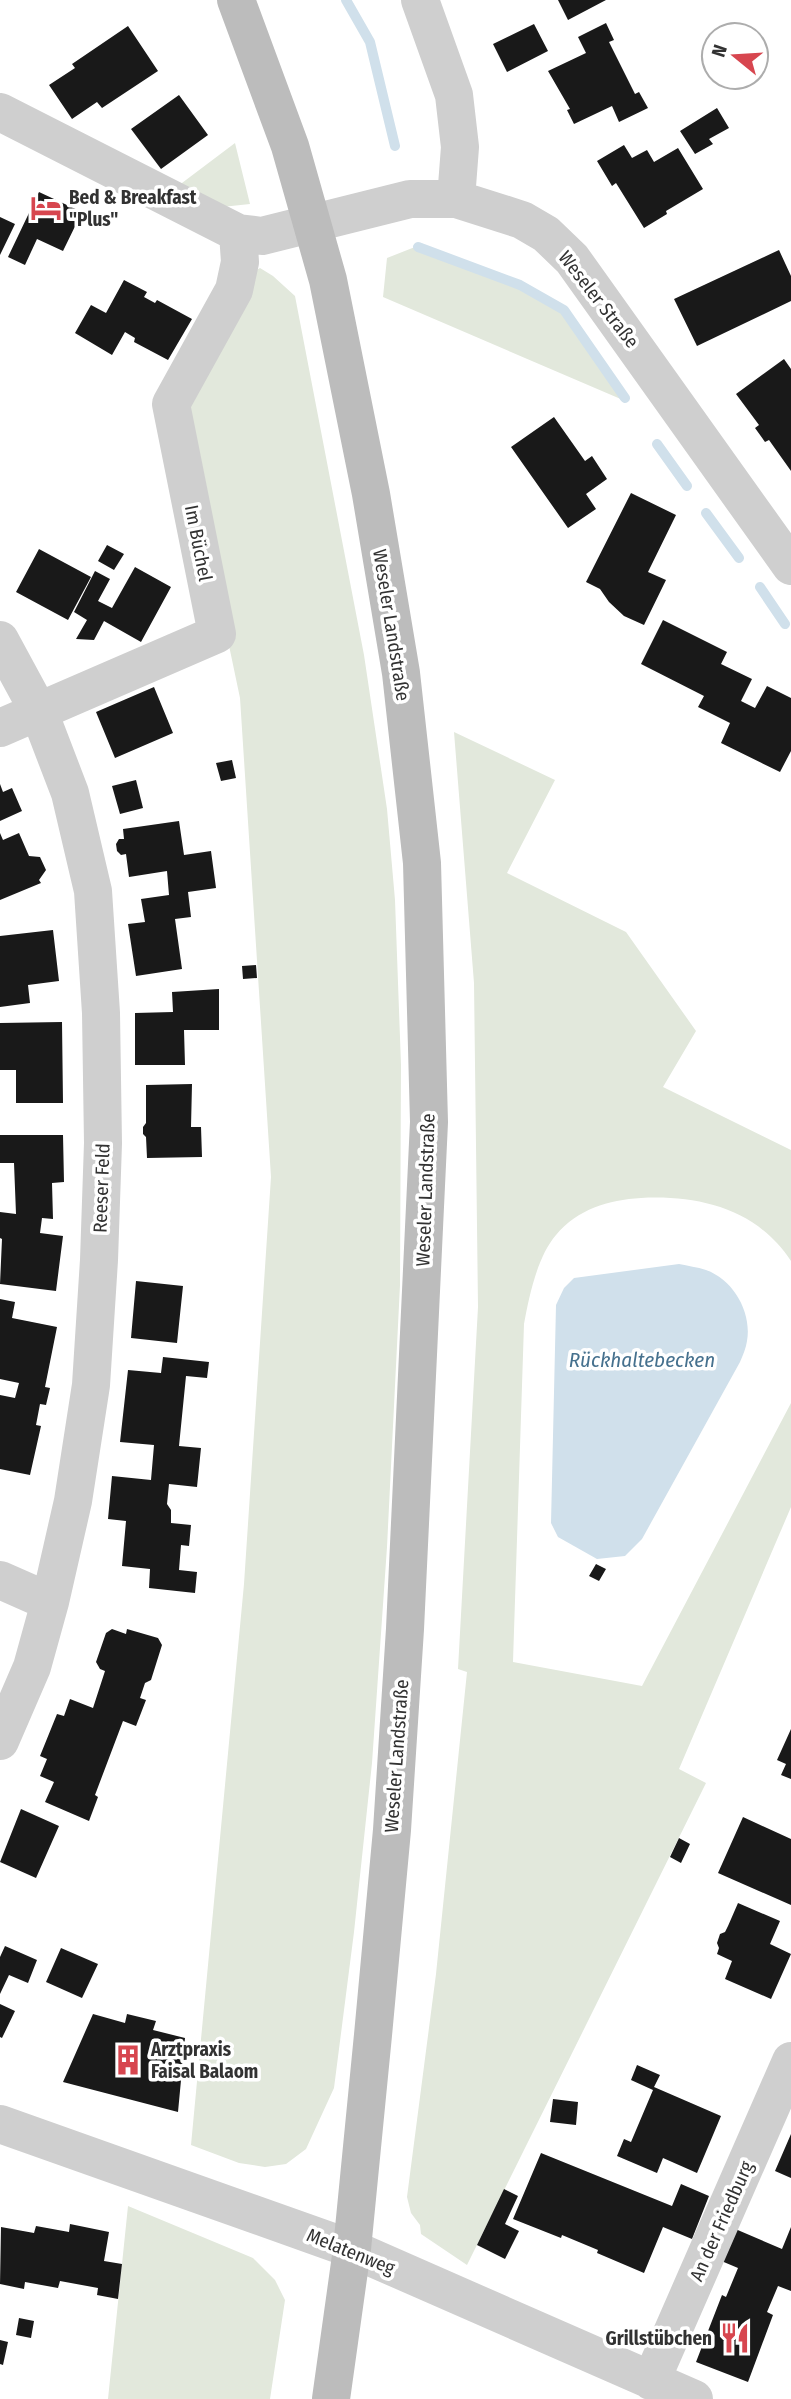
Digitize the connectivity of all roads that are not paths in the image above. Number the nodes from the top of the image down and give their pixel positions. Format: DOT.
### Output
graph roads {
  1 [pos="236,0"];
  2 [pos="421,0"];
  3 [pos="0,112"];
  4 [pos="456,199"];
  5 [pos="313,225"];
  6 [pos="238,233"];
  7 [pos="791,566"];
  8 [pos="0,640"];
  9 [pos="39,712"];
  10 [pos="0,728"];
  11 [pos="0,1580"];
  12 [pos="50,1602"];
  13 [pos="0,1741"];
  14 [pos="791,2061"];
  15 [pos="0,2124"];
  16 [pos="352,2249"];
  17 [pos="651,2381"];
  18 [pos="331,2399"];
  19 [pos="694,2399"];
  1 -- 5 [label="main road, Weseler Landstraße"];
  2 -- 4 [label="street"];
  3 -- 6 [label="street"];
  4 -- 5 [label="street, Weseler Straße"];
  4 -- 7 [label="street, Weseler Straße"];
  5 -- 6 [label="street, Weseler Straße"];
  5 -- 16 [label="main road, Weseler Landstraße"];
  6 -- 9 [label="street, Im Büchel"];
  8 -- 9 [label="street, Reeser Feld"];
  9 -- 10 [label="street, Im Büchel"];
  9 -- 12 [label="street, Reeser Feld"];
  11 -- 12 [label="street"];
  12 -- 13 [label="street, Reeser Feld"];
  14 -- 17 [label="street, An der Friedburg"];
  15 -- 16 [label="street, Melatenweg"];
  16 -- 17 [label="street, Melatenweg"];
  16 -- 18 [label="main road, Weseler Landstraße"];
  17 -- 19 [label="street, Melatenweg"];
}
